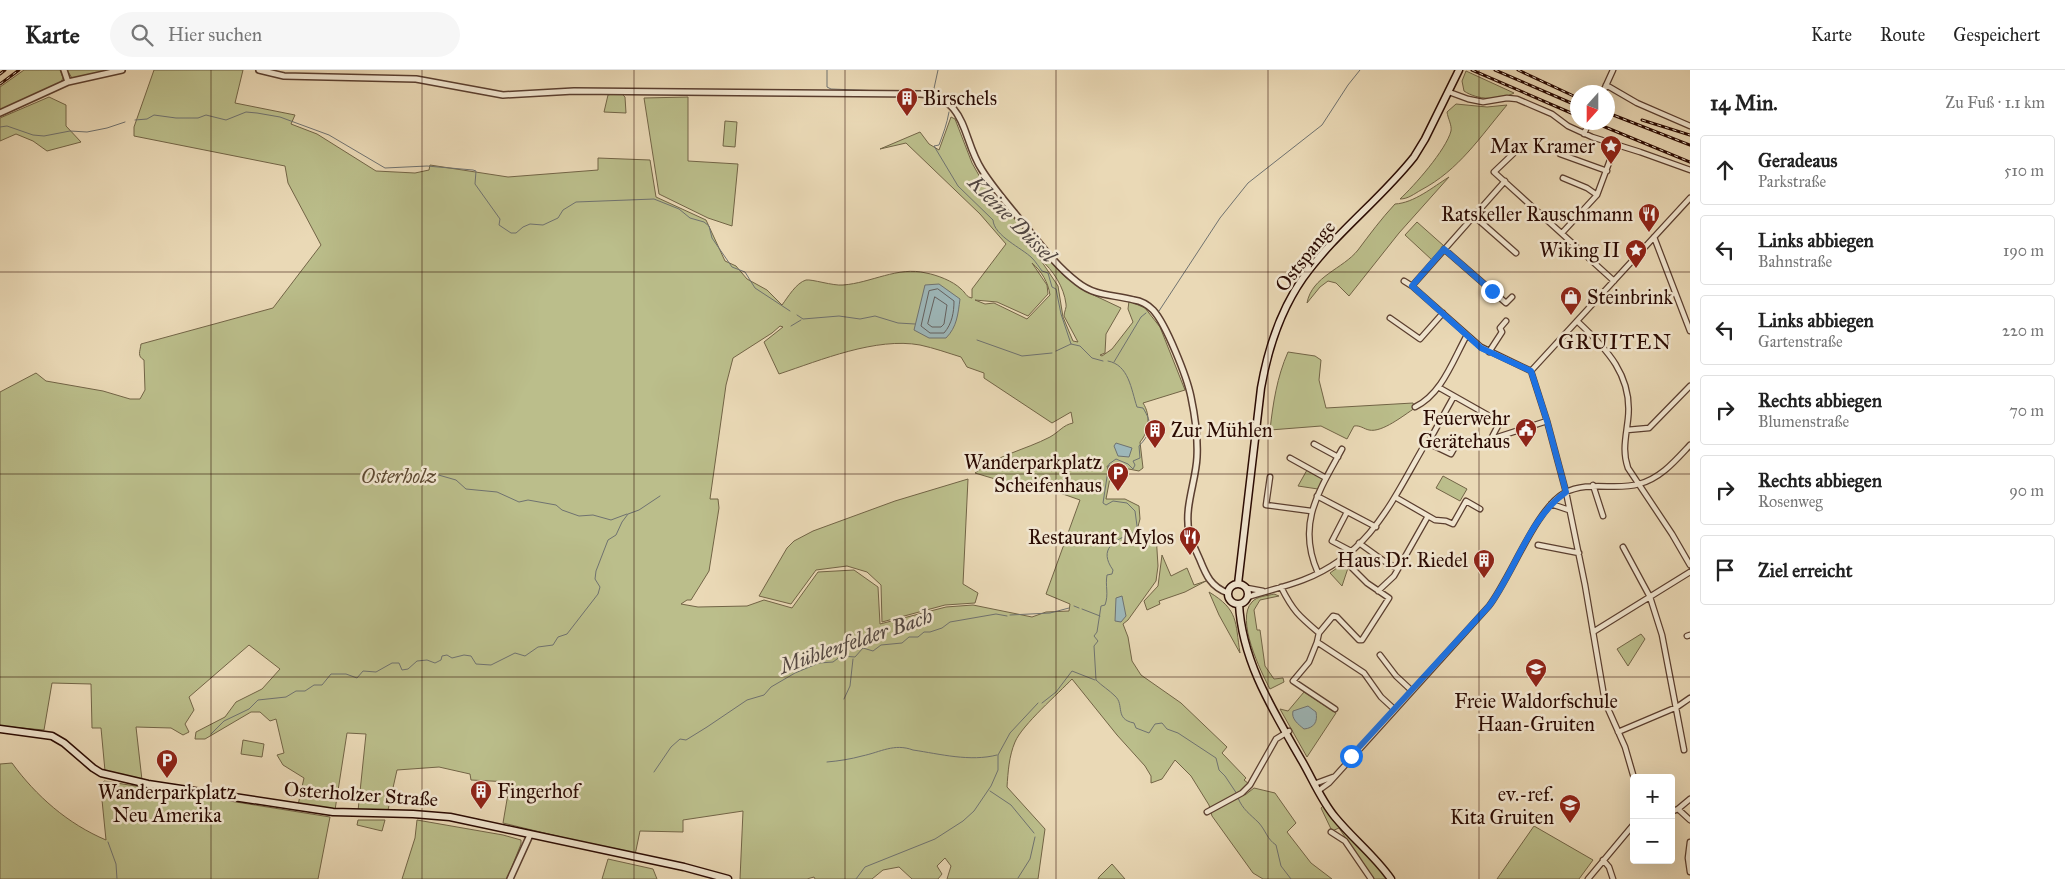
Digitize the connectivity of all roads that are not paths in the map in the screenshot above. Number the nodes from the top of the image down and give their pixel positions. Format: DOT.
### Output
graph roads {
  1 [pos="64,70"];
  2 [pos="122,70"];
  3 [pos="259,70"];
  4 [pos="1614,70"];
  5 [pos="1459,71"];
  6 [pos="68,82"];
  7 [pos="1606,85"];
  8 [pos="1449,92"];
  9 [pos="1615,94"];
  10 [pos="0,113"];
  11 [pos="1690,126"];
  12 [pos="1586,130"];
  13 [pos="1584,134"];
  14 [pos="1616,144"];
  15 [pos="1524,150"];
  16 [pos="1560,154"];
  17 [pos="1690,170"];
  18 [pos="1607,171"];
  19 [pos="1563,178"];
  20 [pos="1505,181"];
  21 [pos="1597,195"];
  22 [pos="1690,198"];
  23 [pos="1474,216"];
  24 [pos="1562,233"];
  25 [pos="1654,237"];
  26 [pos="1444,249"];
  27 [pos="1516,253"];
  28 [pos="1404,281"];
  29 [pos="1614,281"];
  30 [pos="1412,286"];
  31 [pos="1512,297"];
  32 [pos="1443,313"];
  33 [pos="1390,318"];
  34 [pos="1506,321"];
  35 [pos="1577,321"];
  36 [pos="1690,331"];
  37 [pos="1467,335"];
  38 [pos="1489,352"];
  39 [pos="1531,371"];
  40 [pos="1690,386"];
  41 [pos="1438,388"];
  42 [pos="1454,396"];
  43 [pos="1415,407"];
  44 [pos="1547,421"];
  45 [pos="1627,430"];
  46 [pos="1492,437"];
  47 [pos="1428,443"];
  48 [pos="1314,444"];
  49 [pos="1690,445"];
  50 [pos="1342,449"];
  51 [pos="1338,457"];
  52 [pos="1290,458"];
  53 [pos="1270,476"];
  54 [pos="1326,478"];
  55 [pos="1639,484"];
  56 [pos="1593,486"];
  57 [pos="1566,492"];
  58 [pos="1317,496"];
  59 [pos="1395,497"];
  60 [pos="1551,504"];
  61 [pos="1480,509"];
  62 [pos="1569,510"];
  63 [pos="1311,511"];
  64 [pos="1347,512"];
  65 [pos="1428,516"];
  66 [pos="1603,516"];
  67 [pos="1376,528"];
  68 [pos="1360,543"];
  69 [pos="1538,545"];
  70 [pos="1623,547"];
  71 [pos="1351,551"];
  72 [pos="1579,553"];
  73 [pos="1342,558"];
  74 [pos="1690,565"];
  75 [pos="1398,569"];
  76 [pos="1690,572"];
  77 [pos="1318,573"];
  78 [pos="1238,584"];
  79 [pos="1281,587"];
  80 [pos="1247,588"];
  81 [pos="1264,591"];
  82 [pos="1378,591"];
  83 [pos="1228,593"];
  84 [pos="1650,597"];
  85 [pos="1248,598"];
  86 [pos="1238,604"];
  87 [pos="1319,632"];
  88 [pos="1593,632"];
  89 [pos="1318,642"];
  90 [pos="1380,654"];
  91 [pos="1411,690"];
  92 [pos="1690,698"];
  93 [pos="1677,707"];
  94 [pos="1335,709"];
  95 [pos="1394,709"];
  96 [pos="0,729"];
  97 [pos="1288,732"];
  98 [pos="1618,732"];
  99 [pos="1684,750"];
  100 [pos="1633,774"];
  101 [pos="1333,777"];
  102 [pos="1314,784"];
  103 [pos="1318,791"];
  104 [pos="1690,799"];
  105 [pos="1678,809"];
  106 [pos="1675,810"];
  107 [pos="1207,812"];
  108 [pos="1690,820"];
  109 [pos="1630,829"];
  110 [pos="1331,832"];
  111 [pos="530,835"];
  112 [pos="1690,842"];
  113 [pos="1603,860"];
  114 [pos="1690,872"];
  115 [pos="510,879"];
  116 [pos="728,879"];
  117 [pos="1372,879"];
  118 [pos="1391,879"];
  119 [pos="1588,879"];
  120 [pos="1613,879"];
  1 -- 6 [label="street"];
  2 -- 6 [label="street"];
  3 -- 83 [label="street"];
  4 -- 7 [label="street"];
  5 -- 8 [label="main road, Ostspange"];
  6 -- 10 [label="street"];
  8 -- 13 [label="street"];
  8 -- 78 [label="main road, Ostspange"];
  9 -- 11 [label="street"];
  12 -- 13 [label="street"];
  13 -- 14 [label="street"];
  14 -- 17 [label="street"];
  14 -- 18 [label="street"];
  15 -- 20 [label="street"];
  16 -- 18 [label="street"];
  18 -- 21 [label="street"];
  19 -- 21 [label="street"];
  20 -- 23 [label="street"];
  20 -- 24 [label="street"];
  21 -- 24 [label="street"];
  22 -- 25 [label="street"];
  23 -- 26 [label="street"];
  23 -- 27 [label="street"];
  24 -- 29 [label="street"];
  25 -- 29 [label="street"];
  25 -- 36 [label="street"];
  26 -- 30 [label="street"];
  26 -- 31 [label="street"];
  28 -- 30 [label="street"];
  29 -- 35 [label="street"];
  30 -- 32 [label="street"];
  32 -- 33 [label="street"];
  32 -- 37 [label="street"];
  34 -- 38 [label="street"];
  35 -- 39 [label="street"];
  35 -- 45 [label="street"];
  37 -- 38 [label="street"];
  37 -- 41 [label="street"];
  38 -- 39 [label="street"];
  39 -- 44 [label="street"];
  40 -- 45 [label="street"];
  41 -- 42 [label="street"];
  41 -- 43 [label="street"];
  42 -- 46 [label="street"];
  42 -- 47 [label="street"];
  44 -- 46 [label="street"];
  44 -- 57 [label="street"];
  45 -- 55 [label="street"];
  46 -- 47 [label="street"];
  47 -- 59 [label="street"];
  48 -- 51 [label="street"];
  49 -- 55 [label="street"];
  50 -- 51 [label="street"];
  51 -- 54 [label="street"];
  52 -- 54 [label="street"];
  53 -- 63 [label="street"];
  54 -- 58 [label="street"];
  55 -- 56 [label="street"];
  55 -- 74 [label="street"];
  56 -- 57 [label="street"];
  56 -- 66 [label="street"];
  57 -- 60 [label="street"];
  57 -- 62 [label="street"];
  58 -- 63 [label="street"];
  58 -- 64 [label="street"];
  59 -- 65 [label="street"];
  59 -- 67 [label="street"];
  60 -- 62 [label="street"];
  60 -- 91 [label="street"];
  61 -- 65 [label="street"];
  62 -- 72 [label="street"];
  63 -- 77 [label="street"];
  64 -- 67 [label="street"];
  64 -- 71 [label="street"];
  65 -- 75 [label="street"];
  67 -- 68 [label="street"];
  68 -- 71 [label="street"];
  68 -- 75 [label="street"];
  69 -- 72 [label="street"];
  70 -- 84 [label="street"];
  71 -- 73 [label="street"];
  72 -- 88 [label="street"];
  73 -- 77 [label="street"];
  73 -- 82 [label="street"];
  75 -- 82 [label="street"];
  76 -- 84 [label="street"];
  77 -- 79 [label="street"];
  78 -- 80 [label="main road"];
  78 -- 83 [label="main road"];
  79 -- 81 [label="street"];
  79 -- 87 [label="street"];
  80 -- 81 [label="street"];
  80 -- 85 [label="main road"];
  81 -- 85 [label="street"];
  82 -- 87 [label="street"];
  83 -- 86 [label="main road"];
  84 -- 88 [label="street"];
  84 -- 93 [label="street"];
  85 -- 86 [label="main road"];
  86 -- 97 [label="main road"];
  87 -- 89 [label="street"];
  88 -- 98 [label="street"];
  89 -- 94 [label="street"];
  89 -- 95 [label="street"];
  90 -- 91 [label="street"];
  91 -- 95 [label="street"];
  92 -- 93 [label="street"];
  93 -- 98 [label="street"];
  93 -- 99 [label="street"];
  95 -- 101 [label="street"];
  96 -- 111 [label="main road, Osterholzer Straße"];
  97 -- 102 [label="main road"];
  97 -- 107 [label="street"];
  98 -- 100 [label="street"];
  101 -- 102 [label="street"];
  101 -- 103 [label="street"];
  102 -- 103 [label="main road"];
  103 -- 118 [label="main road"];
  104 -- 105 [label="street"];
  105 -- 106 [label="street"];
  105 -- 108 [label="street"];
  109 -- 113 [label="street"];
  110 -- 117 [label="street"];
  111 -- 115 [label="street"];
  111 -- 116 [label="main road, Osterholzer Straße"];
  112 -- 114 [label="street"];
  113 -- 119 [label="street"];
  113 -- 120 [label="street"];
}
